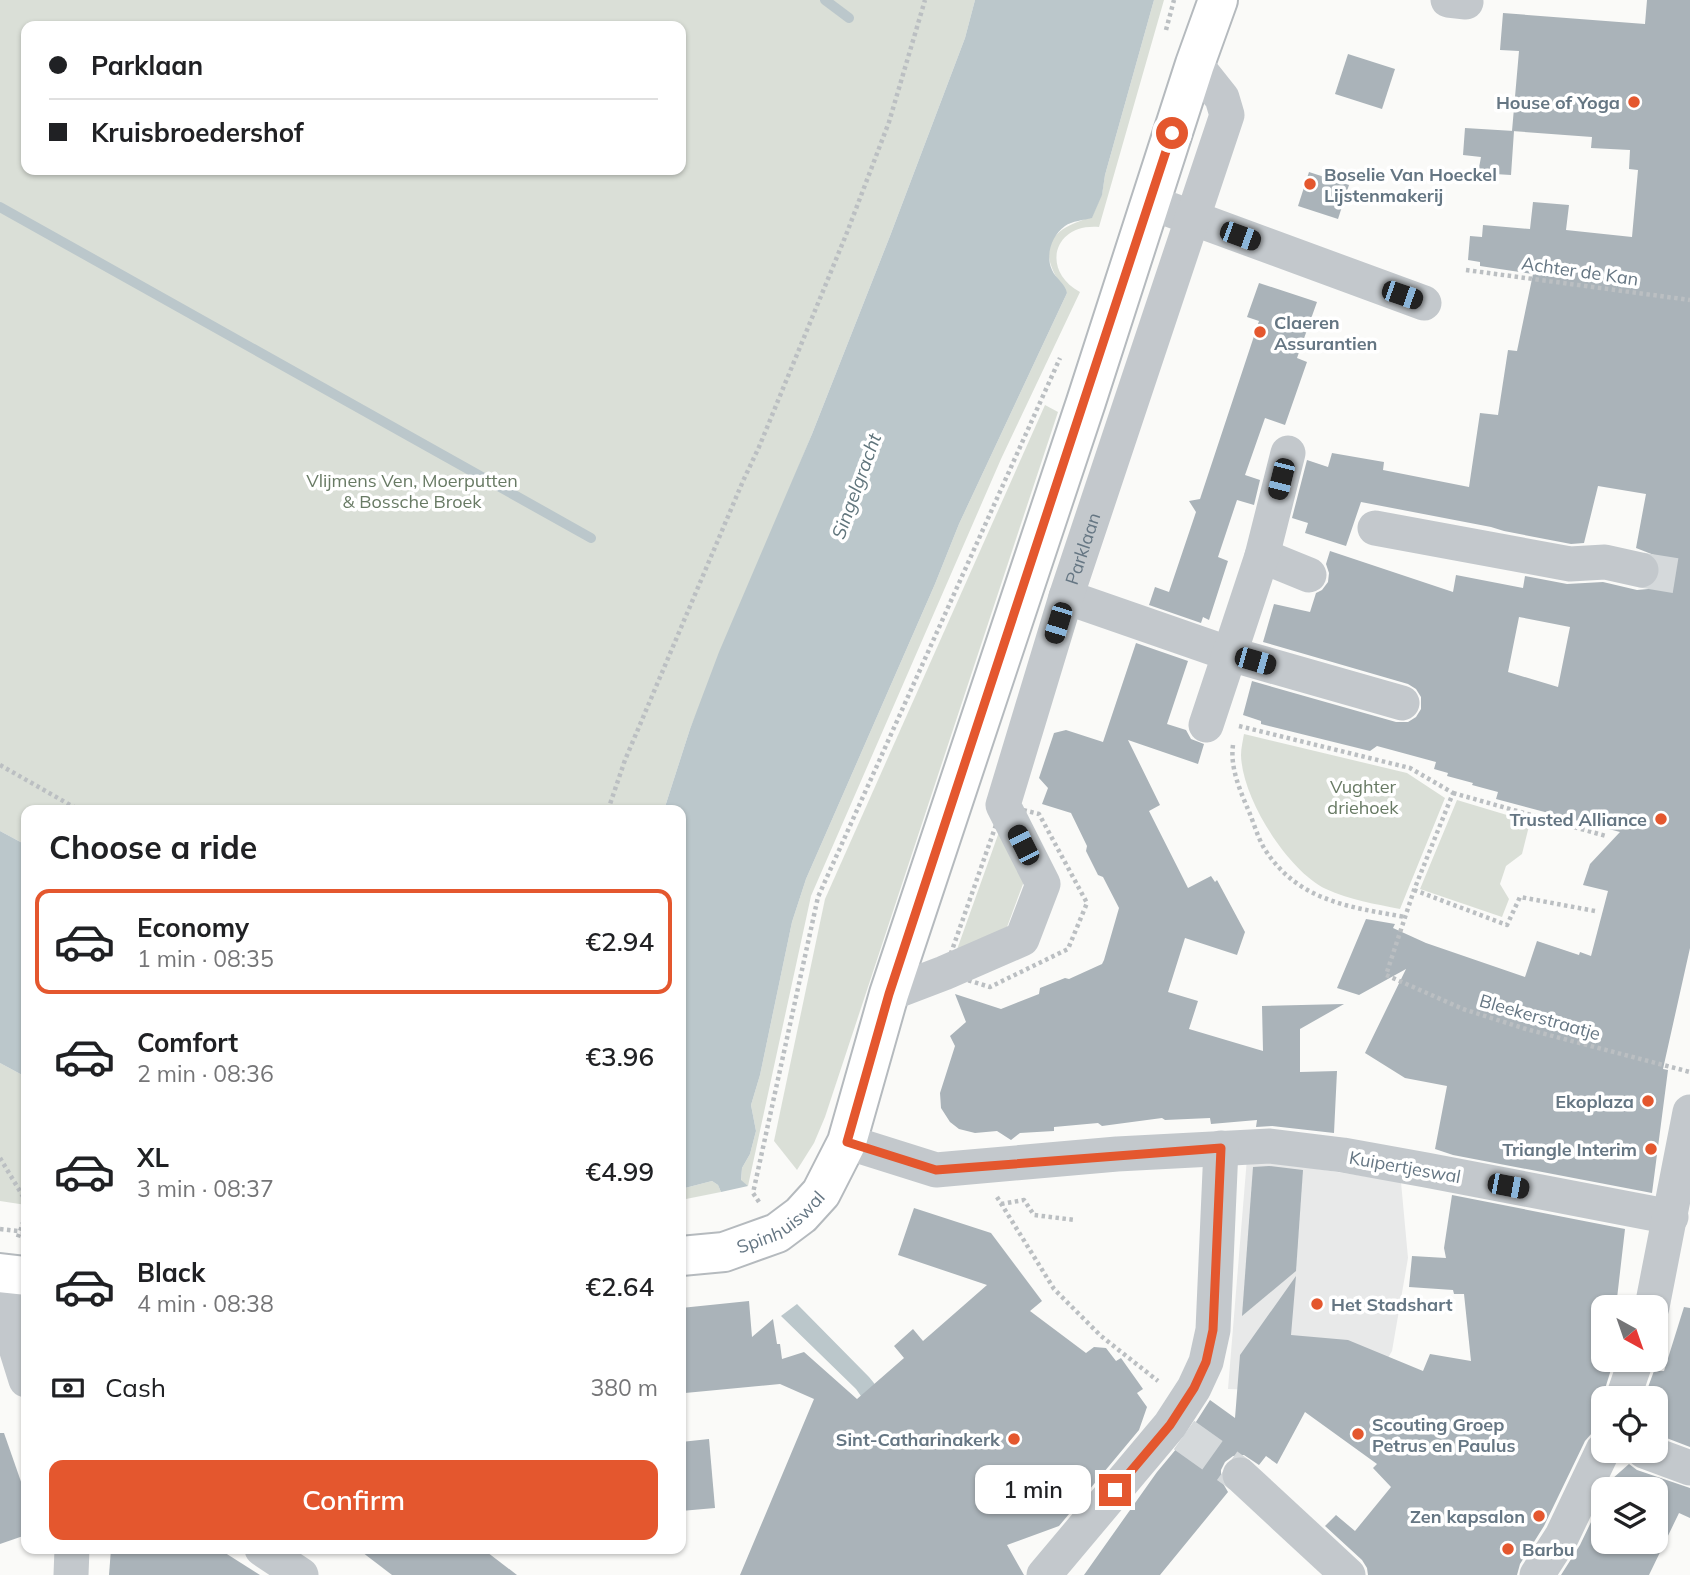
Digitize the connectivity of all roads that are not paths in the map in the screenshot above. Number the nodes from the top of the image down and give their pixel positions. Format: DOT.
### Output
graph roads {
  1 [pos="1218,0"];
  2 [pos="1195,64"];
  3 [pos="1151,202"];
  4 [pos="1192,218"];
  5 [pos="1424,303"];
  6 [pos="1288,453"];
  7 [pos="1375,528"];
  8 [pos="1262,556"];
  9 [pos="1641,570"];
  10 [pos="1309,575"];
  11 [pos="1066,597"];
  12 [pos="1230,654"];
  13 [pos="1402,702"];
  14 [pos="1206,725"];
  15 [pos="889,994"];
  16 [pos="1690,1112"];
  17 [pos="847,1142"];
  18 [pos="1221,1148"];
  19 [pos="1671,1217"];
  20 [pos="686,1256"];
  21 [pos="12,1274"];
  22 [pos="1655,1295"];
  23 [pos="21,1364"];
  24 [pos="1668,1460"];
  25 [pos="1597,1463"];
  26 [pos="1690,1468"];
  27 [pos="1241,1475"];
  28 [pos="72,1554"];
  29 [pos="270,1554"];
  30 [pos="71,1575"];
  31 [pos="301,1575"];
  32 [pos="1044,1575"];
  33 [pos="1349,1575"];
  34 [pos="1538,1575"];
  1 -- 2 [label="main road"];
  2 -- 3 [label="main road"];
  2 -- 4 [label="street, Parklaan"];
  3 -- 4 [label="street"];
  3 -- 15 [label="main road"];
  4 -- 5 [label="street"];
  4 -- 11 [label="street, Parklaan"];
  6 -- 8 [label="street"];
  7 -- 9 [label="street"];
  8 -- 10 [label="street"];
  8 -- 12 [label="street"];
  11 -- 12 [label="street"];
  11 -- 15 [label="street, Parklaan"];
  12 -- 13 [label="street"];
  12 -- 14 [label="street"];
  15 -- 17 [label="main road"];
  16 -- 19 [label="street"];
  17 -- 18 [label="street, Kuipertjeswal"];
  17 -- 20 [label="main road, Spinhuiswal"];
  18 -- 19 [label="street, Kuipertjeswal"];
  18 -- 32 [label="street"];
  19 -- 22 [label="street"];
  21 -- 23 [label="street"];
  24 -- 26 [label="street"];
  25 -- 34 [label="street"];
  27 -- 33 [label="street"];
  28 -- 30 [label="street"];
  29 -- 31 [label="street"];
}
